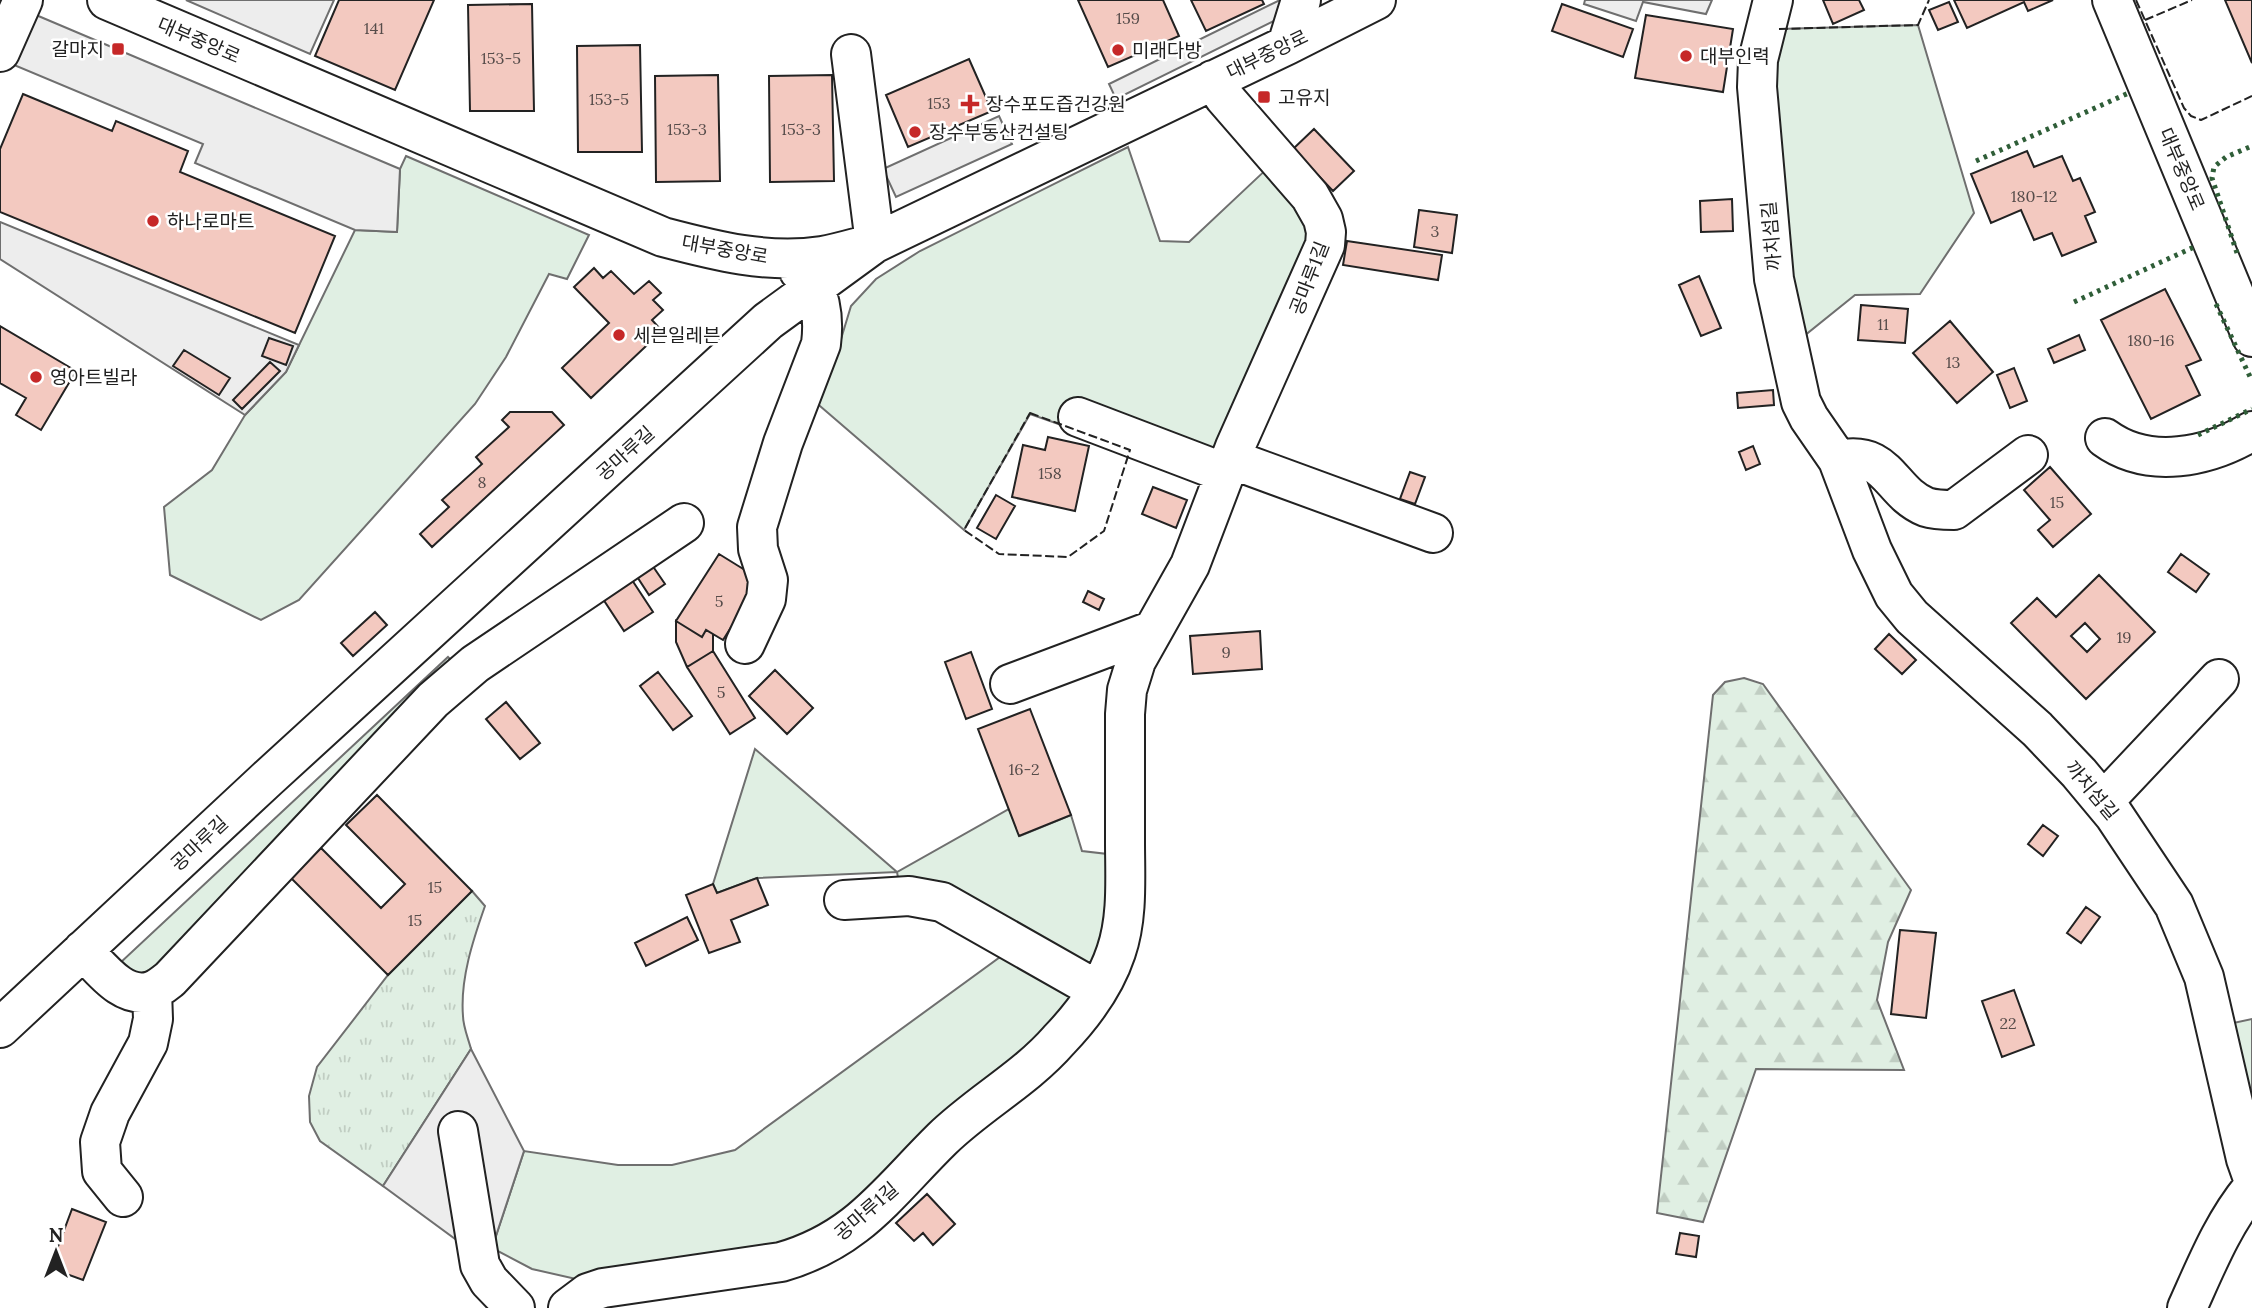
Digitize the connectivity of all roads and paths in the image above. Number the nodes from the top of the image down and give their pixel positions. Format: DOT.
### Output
graph roads {
  1 [pos="23,0"];
  2 [pos="107,0"];
  3 [pos="1301,0"];
  4 [pos="1376,0"];
  5 [pos="1773,0"];
  6 [pos="2112,0"];
  7 [pos="1287,46"];
  8 [pos="0,52"];
  9 [pos="851,54"];
  10 [pos="1213,80"];
  11 [pos="875,243"];
  12 [pos="761,258"];
  13 [pos="814,288"];
  14 [pos="768,321"];
  15 [pos="2252,337"];
  16 [pos="1078,416"];
  17 [pos="2252,431"];
  18 [pos="2105,438"];
  19 [pos="2028,455"];
  20 [pos="1838,460"];
  21 [pos="1228,466"];
  22 [pos="684,523"];
  23 [pos="1433,533"];
  24 [pos="439,622"];
  25 [pos="1151,631"];
  26 [pos="745,644"];
  27 [pos="475,664"];
  28 [pos="2219,679"];
  29 [pos="1010,684"];
  30 [pos="2103,802"];
  31 [pos="844,900"];
  32 [pos="83,950"];
  33 [pos="1097,990"];
  34 [pos="152,991"];
  35 [pos="0,1028"];
  36 [pos="458,1130"];
  37 [pos="2252,1176"];
  38 [pos="2252,1188"];
  39 [pos="123,1198"];
  40 [pos="515,1308"];
  41 [pos="568,1308"];
  42 [pos="2187,1308"];
  1 -- 8 [label="street"];
  2 -- 12 [label="street, 대부중앙로"];
  3 -- 7 [label="street"];
  4 -- 7 [label="street, 대부중앙로"];
  5 -- 20 [label="street, 까치섬길"];
  6 -- 15 [label="street, 대부중앙로"];
  7 -- 10 [label="street, 대부중앙로"];
  9 -- 11 [label="street"];
  10 -- 11 [label="street, 대부중앙로"];
  10 -- 21 [label="street, 공마루1길"];
  11 -- 12 [label="street, 대부중앙로"];
  11 -- 13 [label="street, 공마루길"];
  12 -- 13 [label="street"];
  12 -- 14 [label="street"];
  13 -- 14 [label="street, 공마루길"];
  13 -- 26 [label="street"];
  14 -- 24 [label="street, 공마루길"];
  16 -- 21 [label="street"];
  17 -- 18 [label="street"];
  19 -- 20 [label="street"];
  20 -- 30 [label="street, 까치섬길"];
  21 -- 23 [label="street"];
  21 -- 25 [label="street, 공마루1길"];
  22 -- 27 [label="street"];
  24 -- 27 [label="street"];
  24 -- 32 [label="street, 공마루길"];
  25 -- 29 [label="street"];
  25 -- 33 [label="street, 공마루1길"];
  27 -- 34 [label="street"];
  28 -- 30 [label="street"];
  30 -- 37 [label="street, 까치섬길"];
  31 -- 33 [label="street"];
  32 -- 34 [label="street"];
  32 -- 35 [label="street, 공마루길"];
  33 -- 41 [label="street, 공마루1길"];
  34 -- 39 [label="street"];
  36 -- 40 [label="street"];
  38 -- 42 [label="street"];
}
